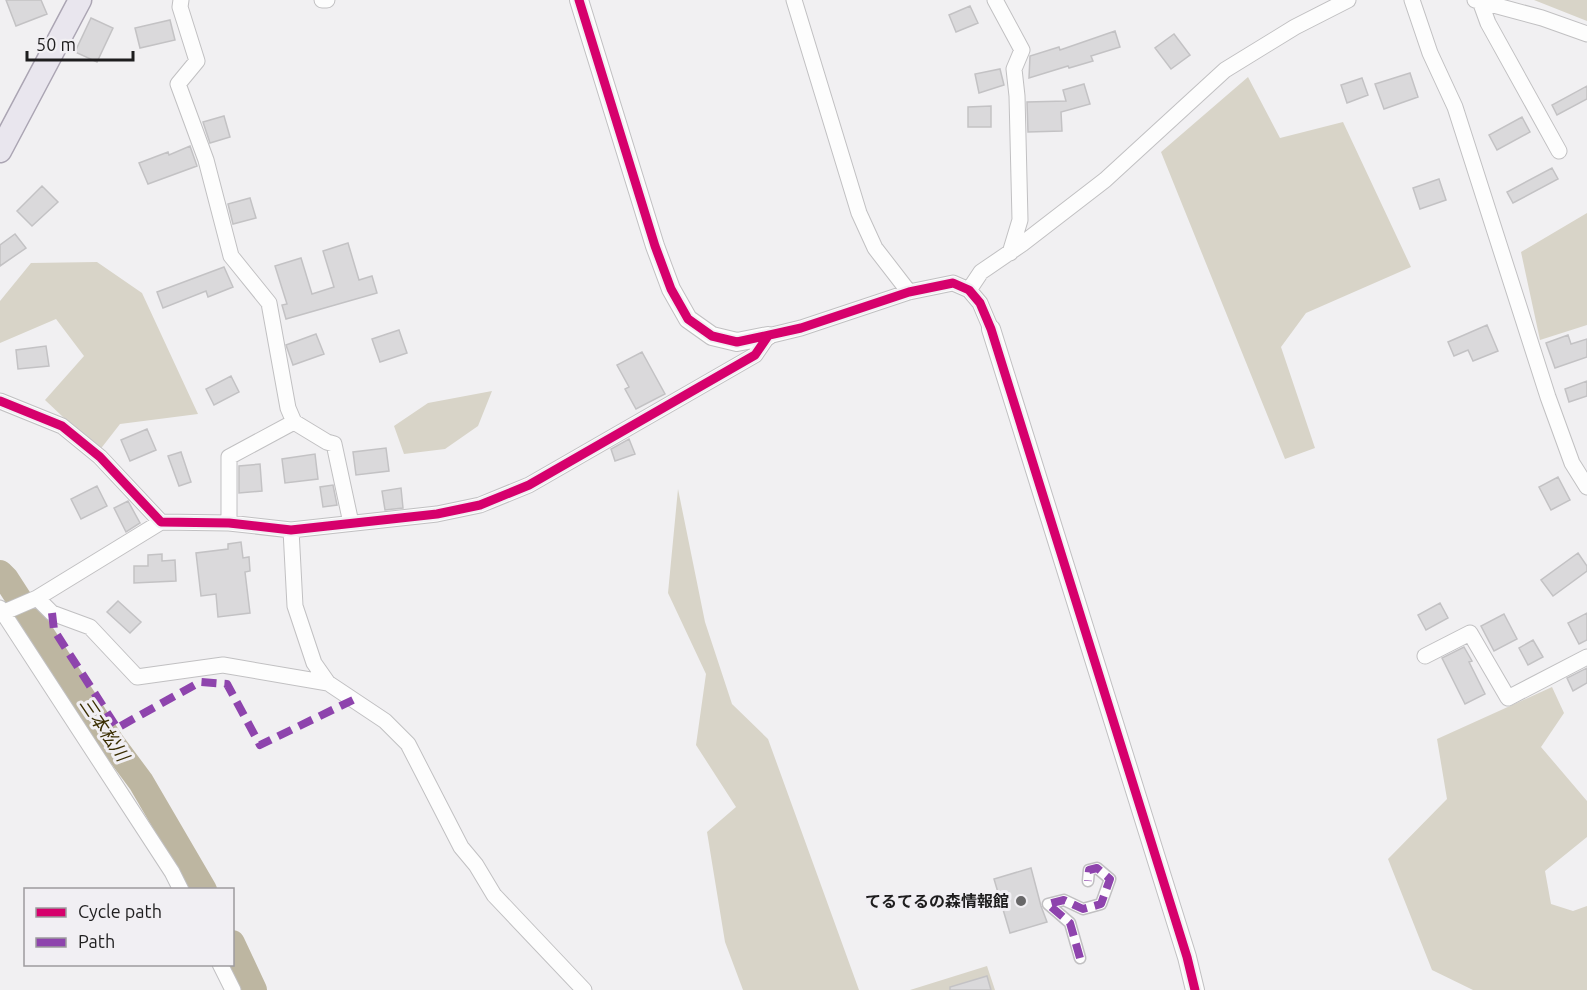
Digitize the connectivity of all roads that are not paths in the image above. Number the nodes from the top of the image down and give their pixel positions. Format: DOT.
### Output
graph roads {
  1 [pos="80,0"];
  2 [pos="181,0"];
  3 [pos="579,0"];
  4 [pos="794,0"];
  5 [pos="995,0"];
  6 [pos="1348,0"];
  7 [pos="1412,0"];
  8 [pos="1477,1"];
  9 [pos="1587,34"];
  10 [pos="0,151"];
  11 [pos="1558,151"];
  12 [pos="1010,253"];
  13 [pos="969,290"];
  14 [pos="909,292"];
  15 [pos="991,329"];
  16 [pos="768,336"];
  17 [pos="0,401"];
  18 [pos="294,422"];
  19 [pos="1587,487"];
  20 [pos="161,522"];
  21 [pos="229,523"];
  22 [pos="351,523"];
  23 [pos="291,530"];
  24 [pos="37,598"];
  25 [pos="1,611"];
  26 [pos="1425,656"];
  27 [pos="1587,657"];
  28 [pos="328,683"];
  29 [pos="1088,880"];
  30 [pos="180,888"];
  31 [pos="1080,958"];
  32 [pos="221,966"];
  33 [pos="234,990"];
  34 [pos="584,990"];
  35 [pos="1195,990"];
  1 -- 10 [label="main road"];
  2 -- 18 [label="street"];
  3 -- 16 [label="street"];
  4 -- 14 [label="street"];
  5 -- 12 [label="street"];
  6 -- 12 [label="street"];
  7 -- 19 [label="street"];
  8 -- 9 [label="street"];
  8 -- 11 [label="street"];
  12 -- 13 [label="street"];
  13 -- 14 [label="street"];
  13 -- 15 [label="street"];
  14 -- 16 [label="street"];
  15 -- 35 [label="street"];
  16 -- 22 [label="street"];
  17 -- 20 [label="street"];
  18 -- 21 [label="street"];
  18 -- 22 [label="street"];
  20 -- 21 [label="street"];
  20 -- 24 [label="street"];
  21 -- 23 [label="street"];
  22 -- 23 [label="street"];
  23 -- 28 [label="street"];
  24 -- 25 [label="street"];
  24 -- 28 [label="street"];
  25 -- 30 [label="street"];
  26 -- 27 [label="street"];
  28 -- 34 [label="street"];
  29 -- 31 [label="street"];
  32 -- 33 [label="street"];
}
